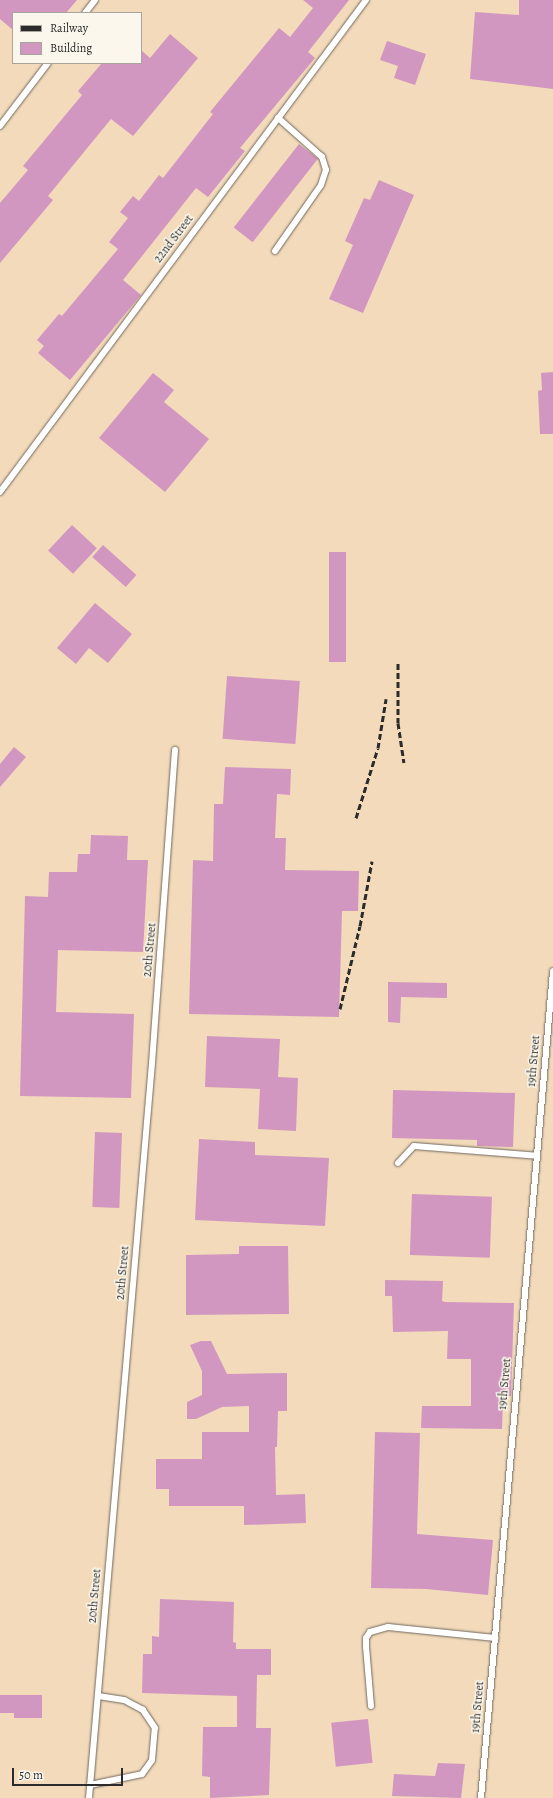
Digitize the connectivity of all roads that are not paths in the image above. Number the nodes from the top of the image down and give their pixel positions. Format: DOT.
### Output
graph roads {
  1 [pos="95,0"];
  2 [pos="366,0"];
  3 [pos="86,12"];
  4 [pos="47,64"];
  5 [pos="278,118"];
  6 [pos="0,126"];
  7 [pos="275,251"];
  8 [pos="0,492"];
  9 [pos="175,750"];
  10 [pos="553,972"];
  11 [pos="537,1156"];
  12 [pos="398,1163"];
  13 [pos="494,1638"];
  14 [pos="98,1696"];
  15 [pos="371,1706"];
  16 [pos="90,1785"];
  17 [pos="89,1798"];
  18 [pos="481,1798"];
  1 -- 3 [label="lane"];
  2 -- 5 [label="lane, 22nd Street"];
  4 -- 6 [label="lane"];
  5 -- 7 [label="lane"];
  5 -- 8 [label="lane, 22nd Street"];
  9 -- 14 [label="lane, 20th Street"];
  10 -- 11 [label="lane, 19th Street"];
  11 -- 12 [label="lane"];
  11 -- 13 [label="lane, 19th Street"];
  13 -- 15 [label="lane"];
  13 -- 18 [label="lane, 19th Street"];
  14 -- 16 [label="lane, 20th Street"];
  14 -- 16 [label="lane"];
  16 -- 17 [label="lane, 20th Street"];
}
